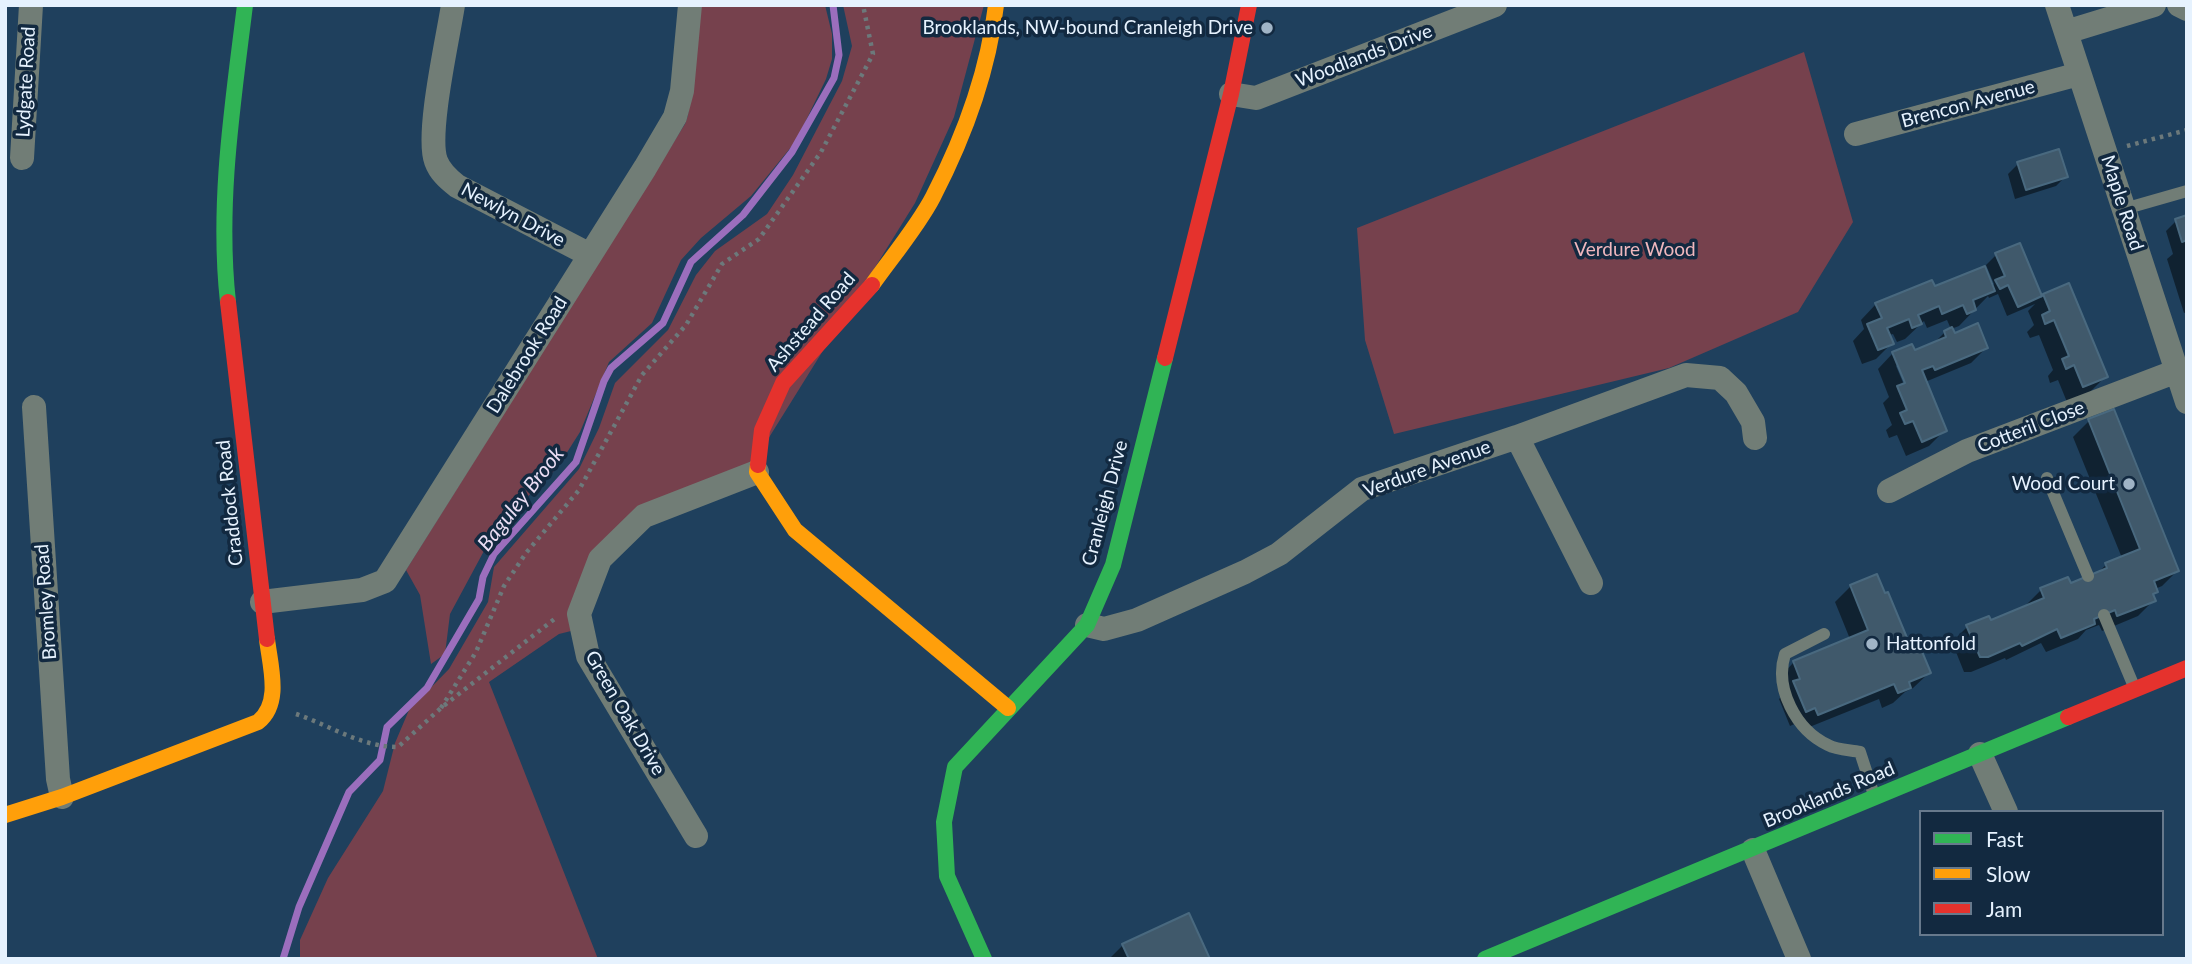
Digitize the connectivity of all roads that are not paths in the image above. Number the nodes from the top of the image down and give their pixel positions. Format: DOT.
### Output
graph roads {
  1 [pos="31,5"];
  2 [pos="245,5"];
  3 [pos="453,5"];
  4 [pos="690,5"];
  5 [pos="996,5"];
  6 [pos="1249,5"];
  7 [pos="1495,5"];
  8 [pos="2057,5"];
  9 [pos="2154,5"];
  10 [pos="2179,5"];
  11 [pos="2187,9"];
  12 [pos="2066,32"];
  13 [pos="2080,74"];
  14 [pos="1231,94"];
  15 [pos="1856,134"];
  16 [pos="22,159"];
  17 [pos="2187,191"];
  18 [pos="2124,209"];
  19 [pos="590,255"];
  20 [pos="2177,371"];
  21 [pos="2187,402"];
  22 [pos="34,407"];
  23 [pos="1517,437"];
  24 [pos="1755,438"];
  25 [pos="757,472"];
  26 [pos="2047,478"];
  27 [pos="1889,491"];
  28 [pos="2088,576"];
  29 [pos="1591,583"];
  30 [pos="262,602"];
  31 [pos="2104,615"];
  32 [pos="1087,625"];
  33 [pos="1824,634"];
  34 [pos="2187,668"];
  35 [pos="2135,690"];
  36 [pos="1008,708"];
  37 [pos="1980,754"];
  38 [pos="62,797"];
  39 [pos="1875,799"];
  40 [pos="2005,810"];
  41 [pos="5,815"];
  42 [pos="696,836"];
  43 [pos="1753,849"];
  44 [pos="984,959"];
  45 [pos="1485,959"];
  46 [pos="1799,959"];
  1 -- 16 [label="street, Lydgate Road"];
  2 -- 30 [label="street, Craddock Road"];
  3 -- 19 [label="street, Newlyn Drive"];
  4 -- 19 [label="street, Dalebrook Road"];
  5 -- 25 [label="street, Ashstead Road"];
  6 -- 14 [label="street, Cranleigh Drive"];
  7 -- 14 [label="street, Woodlands Drive"];
  8 -- 12 [label="street, Maple Road"];
  9 -- 12 [label="street"];
  10 -- 11 [label="street"];
  12 -- 13 [label="street, Maple Road"];
  13 -- 15 [label="street, Brencon Avenue"];
  13 -- 18 [label="street, Maple Road"];
  14 -- 32 [label="street, Cranleigh Drive"];
  17 -- 18 [label="lane"];
  18 -- 20 [label="street, Maple Road"];
  19 -- 30 [label="street, Dalebrook Road"];
  20 -- 21 [label="street, Maple Road"];
  20 -- 27 [label="street, Cotteril Close"];
  22 -- 38 [label="street, Bromley Road"];
  23 -- 24 [label="street, Verdure Avenue"];
  23 -- 29 [label="street"];
  23 -- 32 [label="street, Verdure Avenue"];
  25 -- 36 [label="street"];
  25 -- 42 [label="street, Green Oak Drive"];
  26 -- 28 [label="lane"];
  30 -- 38 [label="street, Craddock Road"];
  31 -- 35 [label="lane"];
  32 -- 36 [label="street, Cranleigh Drive"];
  33 -- 39 [label="lane"];
  34 -- 35 [label="street, Brooklands Road"];
  35 -- 37 [label="street, Brooklands Road"];
  36 -- 44 [label="street, Cranleigh Drive"];
  37 -- 39 [label="street, Brooklands Road"];
  37 -- 40 [label="street"];
  38 -- 41 [label="street"];
  39 -- 43 [label="street, Brooklands Road"];
  43 -- 45 [label="street, Brooklands Road"];
  43 -- 46 [label="street"];
}
